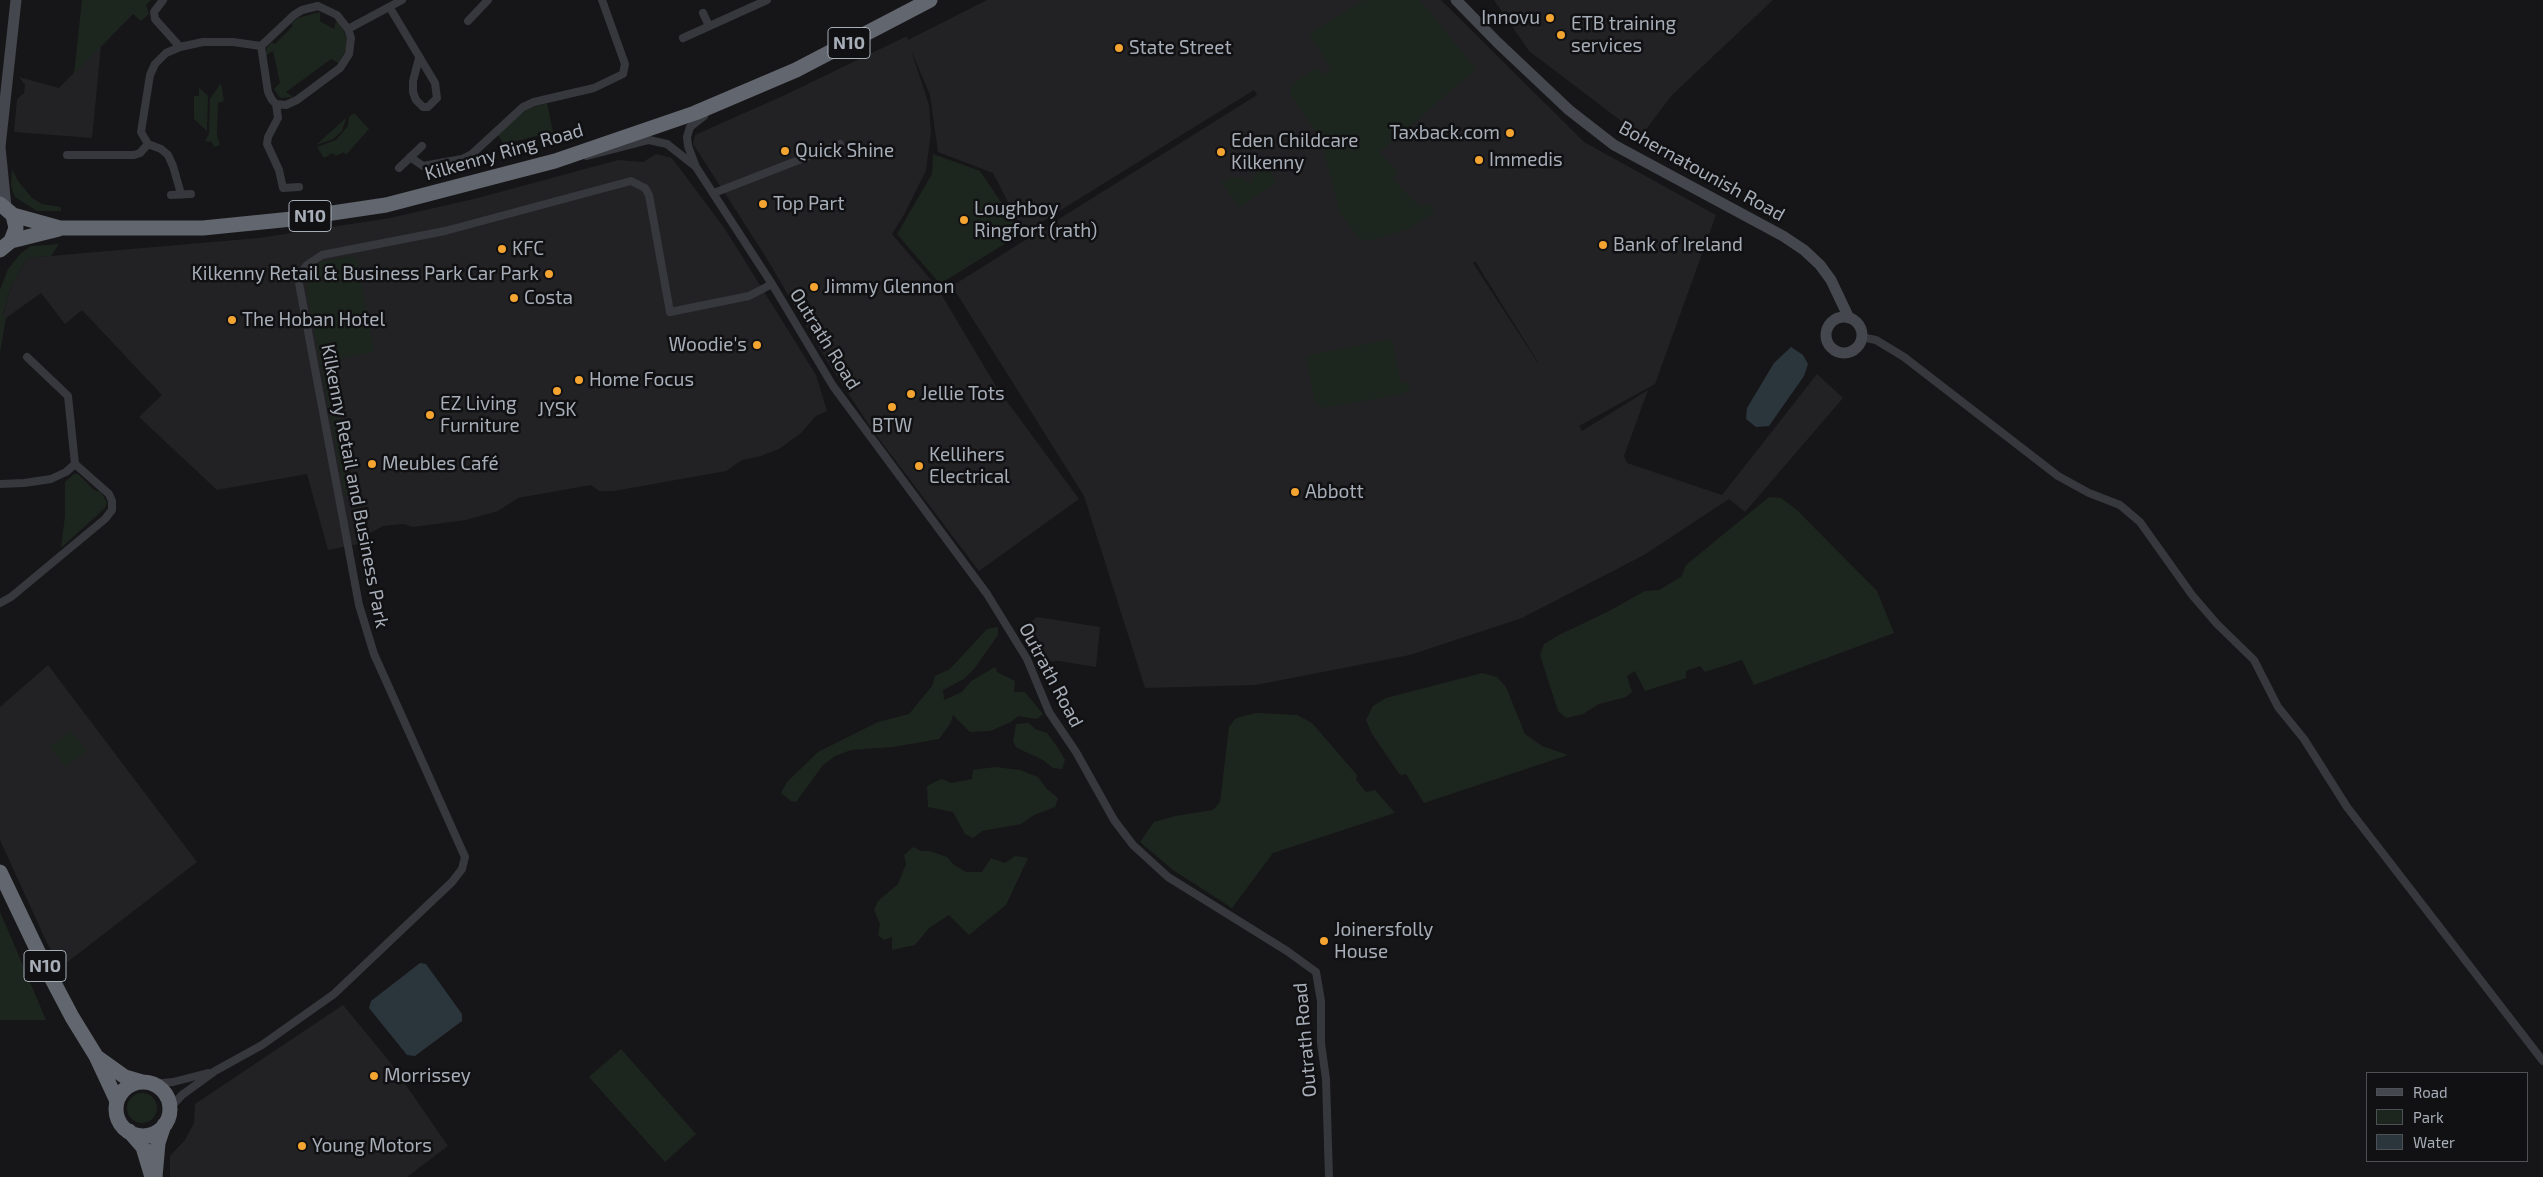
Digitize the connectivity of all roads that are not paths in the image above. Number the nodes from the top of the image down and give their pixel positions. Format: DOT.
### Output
graph roads {
  1 [pos="16,0"];
  2 [pos="163,0"];
  3 [pos="402,0"];
  4 [pos="488,0"];
  5 [pos="602,0"];
  6 [pos="767,0"];
  7 [pos="930,0"];
  8 [pos="1456,0"];
  9 [pos="318,3"];
  10 [pos="390,8"];
  11 [pos="703,14"];
  12 [pos="468,21"];
  13 [pos="709,26"];
  14 [pos="348,29"];
  15 [pos="683,38"];
  16 [pos="180,46"];
  17 [pos="261,46"];
  18 [pos="420,58"];
  19 [pos="768,83"];
  20 [pos="276,104"];
  21 [pos="148,144"];
  22 [pos="840,144"];
  23 [pos="422,146"];
  24 [pos="0,147"];
  25 [pos="67,155"];
  26 [pos="410,158"];
  27 [pos="555,161"];
  28 [pos="696,167"];
  29 [pos="399,168"];
  30 [pos="299,187"];
  31 [pos="714,193"];
  32 [pos="171,194"];
  33 [pos="181,194"];
  34 [pos="191,194"];
  35 [pos="6,209"];
  36 [pos="60,228"];
  37 [pos="3,248"];
  38 [pos="772,284"];
  39 [pos="1839,294"];
  40 [pos="1837,318"];
  41 [pos="1849,318"];
  42 [pos="1861,337"];
  43 [pos="27,357"];
  44 [pos="75,464"];
  45 [pos="0,484"];
  46 [pos="0,603"];
  47 [pos="0,872"];
  48 [pos="96,1056"];
  49 [pos="2543,1061"];
  50 [pos="215,1071"];
  51 [pos="147,1083"];
  52 [pos="117,1102"];
  53 [pos="170,1108"];
  54 [pos="164,1125"];
  55 [pos="129,1132"];
  56 [pos="154,1177"];
  57 [pos="1329,1177"];
  1 -- 24 [label="street"];
  2 -- 16 [label="street"];
  3 -- 10 [label="street"];
  4 -- 12 [label="street"];
  5 -- 26 [label="street"];
  6 -- 13 [label="street"];
  7 -- 19 [label="highway, Kilkenny Ring Road / N10"];
  8 -- 39 [label="street, Bohernatounish Road"];
  9 -- 14 [label="street"];
  9 -- 17 [label="street"];
  10 -- 14 [label="street"];
  10 -- 18 [label="street"];
  11 -- 13 [label="street"];
  13 -- 15 [label="street"];
  14 -- 20 [label="street"];
  16 -- 17 [label="street"];
  16 -- 21 [label="street"];
  17 -- 20 [label="street"];
  18 -- 18 [label="street"];
  19 -- 27 [label="highway, Kilkenny Ring Road / N10"];
  19 -- 28 [label="street, Outrath Road"];
  20 -- 30 [label="street"];
  21 -- 25 [label="street"];
  21 -- 33 [label="street"];
  22 -- 31 [label="street"];
  23 -- 26 [label="street"];
  24 -- 35 [label="street"];
  26 -- 29 [label="street"];
  27 -- 28 [label="street, Outrath Road"];
  27 -- 36 [label="highway, Kilkenny Ring Road / N10"];
  28 -- 31 [label="street, Outrath Road"];
  31 -- 38 [label="street, Outrath Road"];
  32 -- 33 [label="street"];
  33 -- 34 [label="street"];
  35 -- 36 [label="highway, Kilkenny Ring Road / N10"];
  35 -- 37 [label="highway, N10"];
  36 -- 37 [label="highway, Kilkenny Ring Road / N10"];
  38 -- 50 [label="street, Kilkenny Retail and Business Park"];
  38 -- 57 [label="street, Outrath Road"];
  39 -- 40 [label="street"];
  39 -- 41 [label="street, Bohernatounish Road"];
  40 -- 41 [label="street"];
  40 -- 42 [label="street"];
  41 -- 42 [label="street, Bohernatounish Road"];
  42 -- 49 [label="street"];
  43 -- 44 [label="street"];
  44 -- 45 [label="street"];
  44 -- 46 [label="street"];
  47 -- 48 [label="highway, N10"];
  48 -- 51 [label="highway, N10"];
  48 -- 52 [label="highway, N10"];
  50 -- 51 [label="street, Kilkenny Retail and Business Park"];
  50 -- 53 [label="street, Kilkenny Retail and Business Park"];
  51 -- 52 [label="highway"];
  51 -- 53 [label="highway, N10"];
  52 -- 55 [label="highway, N10"];
  53 -- 54 [label="highway, N10"];
  54 -- 55 [label="highway"];
  54 -- 56 [label="highway, N10"];
  55 -- 56 [label="highway, N10"];
}
